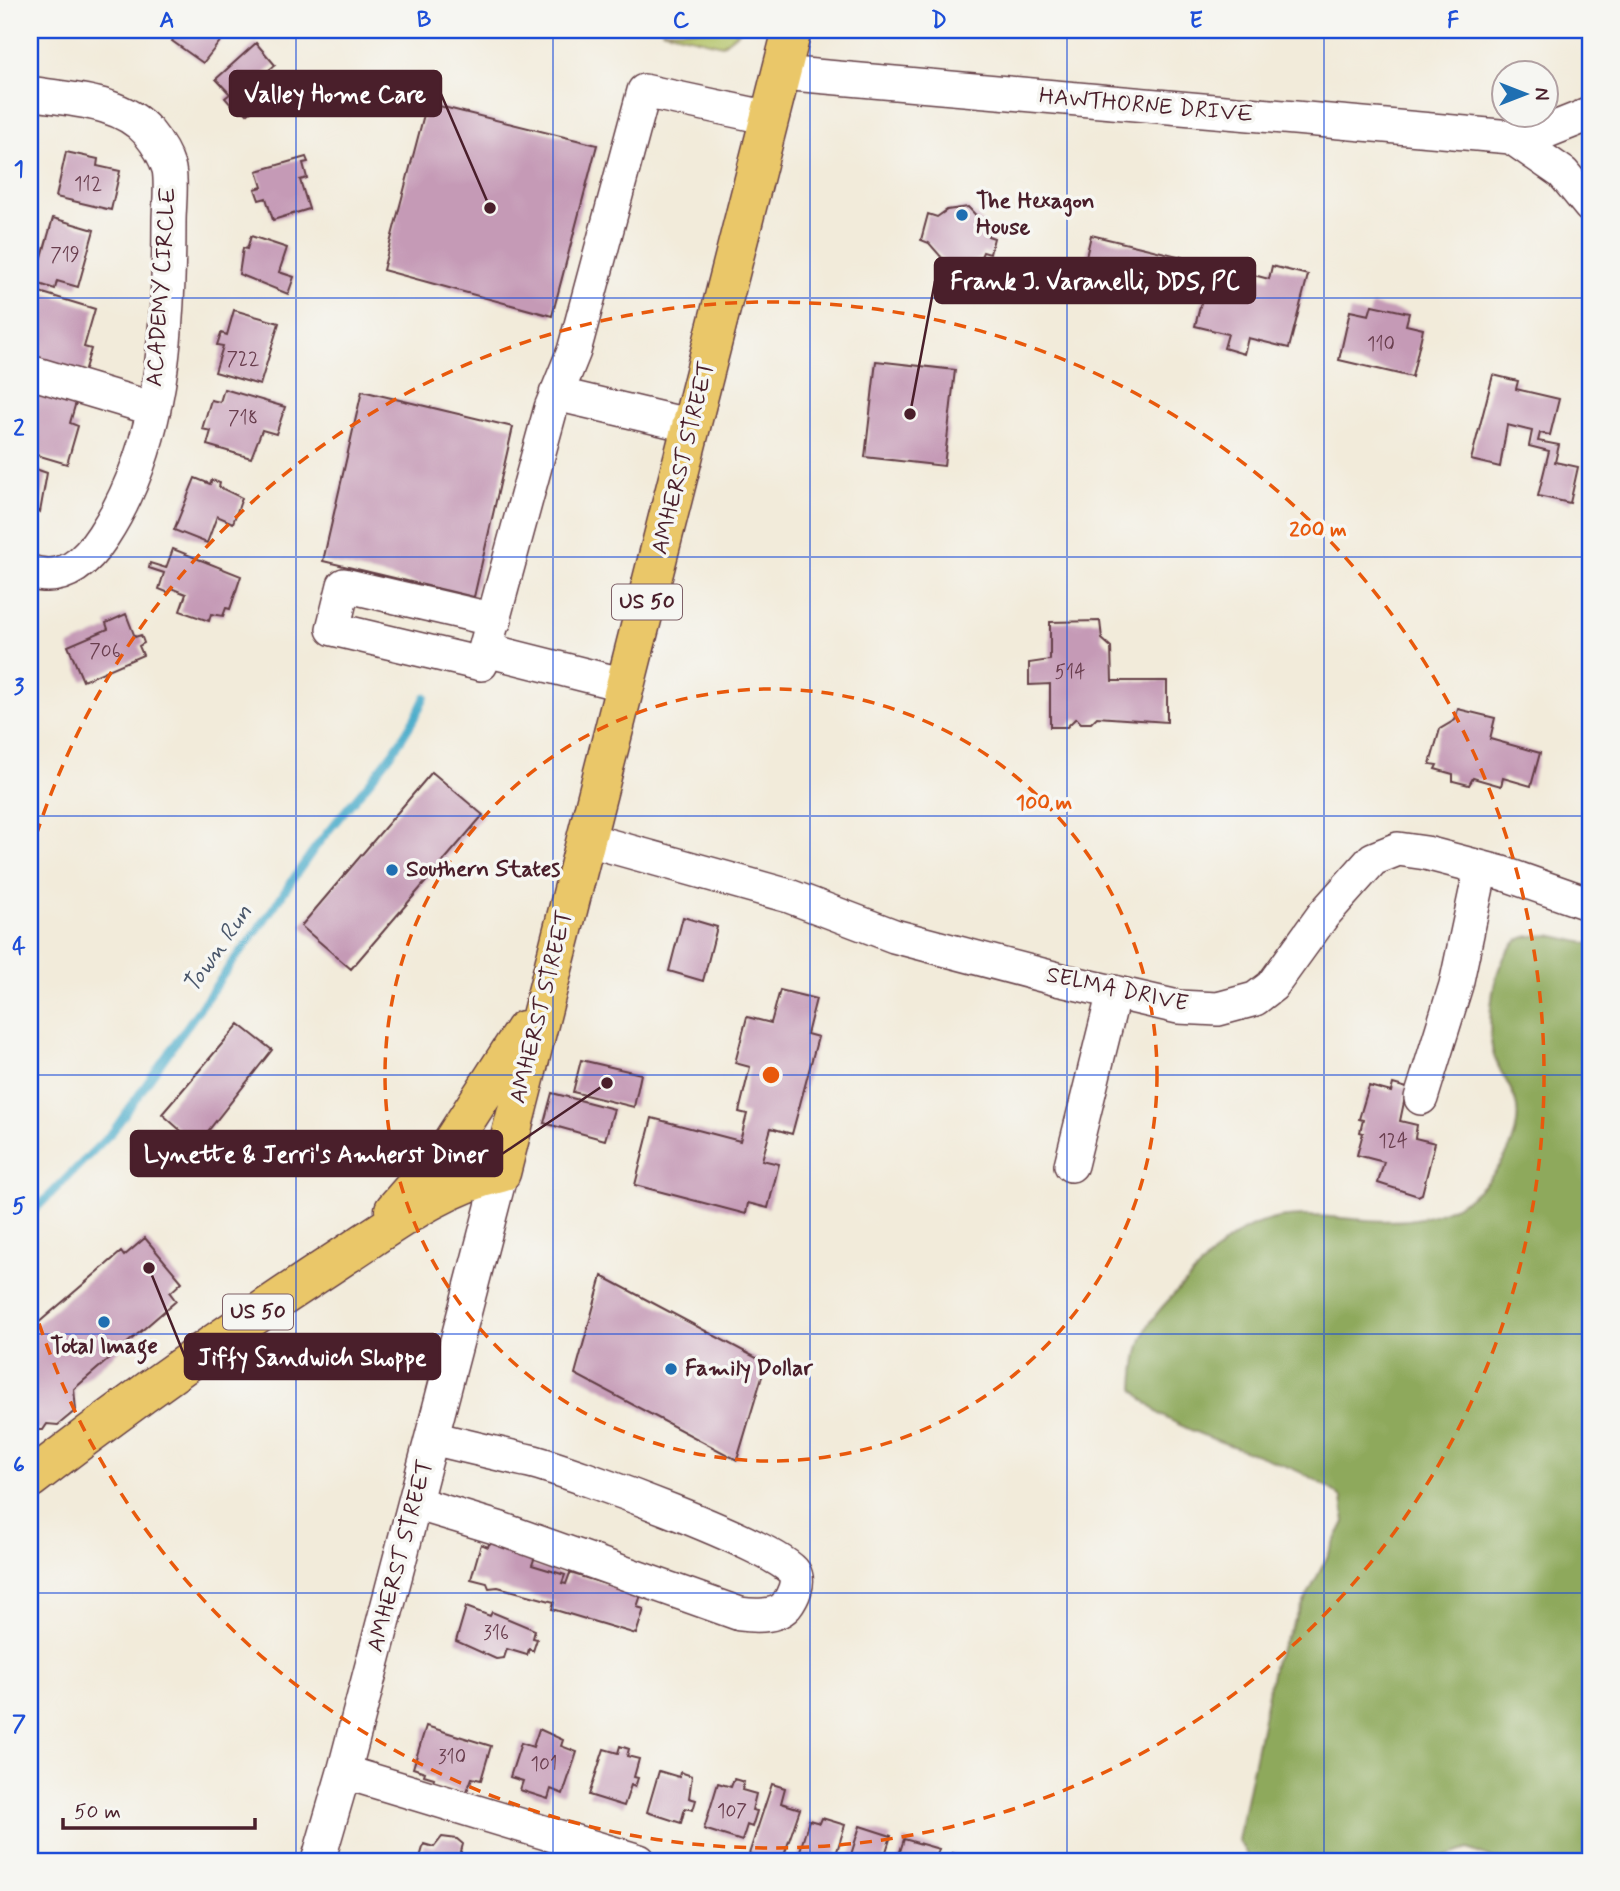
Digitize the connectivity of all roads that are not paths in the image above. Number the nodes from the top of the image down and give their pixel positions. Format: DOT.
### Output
graph roads {
  1 [pos="792,30"];
  2 [pos="781,73"];
  3 [pos="30,93"];
  4 [pos="1590,114"];
  5 [pos="770,118"];
  6 [pos="1511,137"];
  7 [pos="1590,206"];
  8 [pos="30,372"];
  9 [pos="556,394"];
  10 [pos="154,409"];
  11 [pos="692,426"];
  12 [pos="30,572"];
  13 [pos="625,685"];
  14 [pos="585,839"];
  15 [pos="1481,868"];
  16 [pos="1590,904"];
  17 [pos="1114,992"];
  18 [pos="544,998"];
  19 [pos="1421,1098"];
  20 [pos="1071,1165"];
  21 [pos="501,1173"];
  22 [pos="362,1245"];
  23 [pos="432,1438"];
  24 [pos="30,1479"];
  25 [pos="415,1503"];
  26 [pos="344,1772"];
  27 [pos="318,1861"];
  28 [pos="639,1861"];
  1 -- 2 [label="main road, AMHERST STREET / US 50"];
  2 -- 5 [label="main road, AMHERST STREET / US 50"];
  2 -- 6 [label="street, HAWTHORNE DRIVE"];
  3 -- 10 [label="street, ACADEMY CIRCLE"];
  4 -- 6 [label="street, HAWTHORNE DRIVE"];
  5 -- 9 [label="street"];
  5 -- 11 [label="main road, AMHERST STREET / US 50"];
  6 -- 7 [label="street, HAWTHORNE DRIVE"];
  8 -- 10 [label="street"];
  9 -- 11 [label="street"];
  9 -- 13 [label="street"];
  10 -- 12 [label="street, ACADEMY CIRCLE"];
  11 -- 13 [label="main road, AMHERST STREET / US 50"];
  13 -- 14 [label="main road, AMHERST STREET / US 50"];
  14 -- 17 [label="street, SELMA DRIVE"];
  14 -- 18 [label="main road, AMHERST STREET / US 50"];
  15 -- 16 [label="street, SELMA DRIVE"];
  15 -- 17 [label="street, SELMA DRIVE"];
  15 -- 19 [label="street"];
  17 -- 20 [label="street"];
  18 -- 21 [label="main road, AMHERST STREET / US 50"];
  18 -- 22 [label="main road, US 50"];
  21 -- 22 [label="main road, US 50"];
  21 -- 23 [label="street, AMHERST STREET"];
  22 -- 24 [label="main road, US 50"];
  23 -- 25 [label="street, AMHERST STREET"];
  23 -- 25 [label="street"];
  25 -- 26 [label="street, AMHERST STREET"];
  26 -- 27 [label="street, AMHERST STREET"];
  26 -- 28 [label="street"];
}
